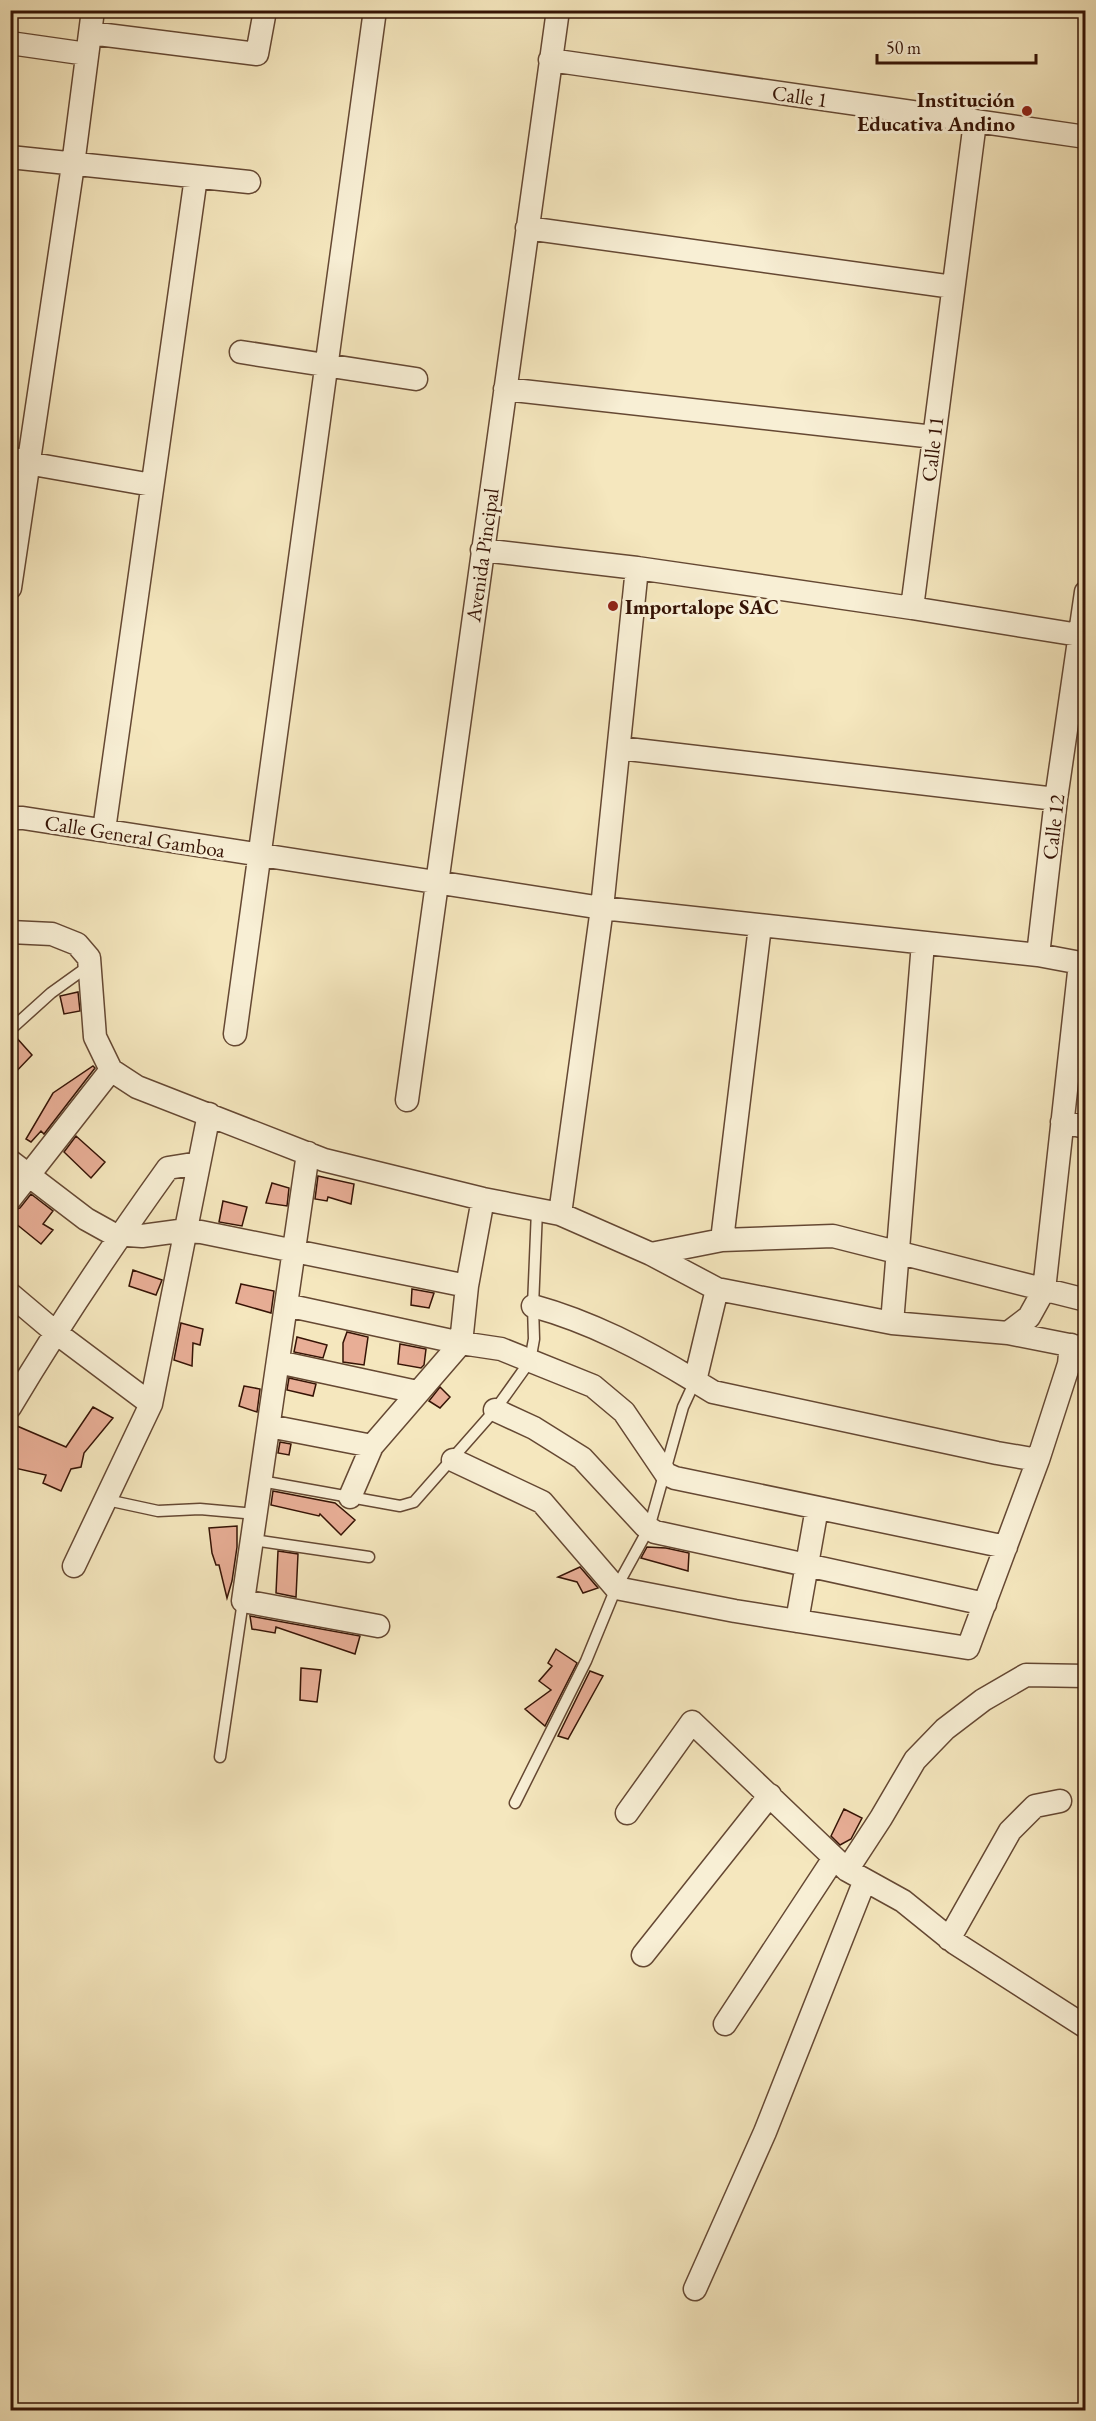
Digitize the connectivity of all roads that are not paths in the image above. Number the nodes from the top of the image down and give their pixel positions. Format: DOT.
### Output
graph roads {
  1 [pos="93,10"];
  2 [pos="375,10"];
  3 [pos="558,10"];
  4 [pos="264,16"];
  5 [pos="10,43"];
  6 [pos="88,44"];
  7 [pos="550,60"];
  8 [pos="975,122"];
  9 [pos="1086,137"];
  10 [pos="10,157"];
  11 [pos="73,165"];
  12 [pos="196,177"];
  13 [pos="249,182"];
  14 [pos="527,228"];
  15 [pos="953,287"];
  16 [pos="241,352"];
  17 [pos="326,364"];
  18 [pos="416,379"];
  19 [pos="505,389"];
  20 [pos="934,437"];
  21 [pos="19,461"];
  22 [pos="152,485"];
  23 [pos="482,550"];
  24 [pos="637,568"];
  25 [pos="10,588"];
  26 [pos="1086,592"];
  27 [pos="912,608"];
  28 [pos="1080,635"];
  29 [pos="619,748"];
  30 [pos="1056,799"];
  31 [pos="10,818"];
  32 [pos="104,830"];
  33 [pos="260,856"];
  34 [pos="436,881"];
  35 [pos="602,908"];
  36 [pos="760,926"];
  37 [pos="10,932"];
  38 [pos="923,943"];
  39 [pos="1038,955"];
  40 [pos="1083,964"];
  41 [pos="90,965"];
  42 [pos="10,1030"];
  43 [pos="235,1034"];
  44 [pos="111,1070"];
  45 [pos="406,1100"];
  46 [pos="209,1114"];
  47 [pos="1062,1122"];
  48 [pos="1086,1127"];
  49 [pos="308,1153"];
  50 [pos="10,1161"];
  51 [pos="199,1163"];
  52 [pos="29,1175"];
  53 [pos="10,1199"];
  54 [pos="483,1199"];
  55 [pos="537,1210"];
  56 [pos="560,1214"];
  57 [pos="186,1231"];
  58 [pos="120,1235"];
  59 [pos="722,1240"];
  60 [pos="294,1251"];
  61 [pos="898,1252"];
  62 [pos="651,1254"];
  63 [pos="467,1286"];
  64 [pos="717,1289"];
  65 [pos="1044,1290"];
  66 [pos="10,1294"];
  67 [pos="1086,1300"];
  68 [pos="286,1305"];
  69 [pos="533,1306"];
  70 [pos="892,1323"];
  71 [pos="55,1332"];
  72 [pos="1008,1334"];
  73 [pos="461,1343"];
  74 [pos="1078,1347"];
  75 [pos="530,1361"];
  76 [pos="278,1362"];
  77 [pos="695,1382"];
  78 [pos="417,1392"];
  79 [pos="151,1404"];
  80 [pos="10,1407"];
  81 [pos="495,1410"];
  82 [pos="269,1426"];
  83 [pos="372,1446"];
  84 [pos="453,1460"];
  85 [pos="1038,1460"];
  86 [pos="666,1474"];
  87 [pos="261,1481"];
  88 [pos="350,1497"];
  89 [pos="107,1500"];
  90 [pos="817,1508"];
  91 [pos="256,1514"];
  92 [pos="649,1528"];
  93 [pos="253,1540"];
  94 [pos="1006,1547"];
  95 [pos="369,1557"];
  96 [pos="805,1565"];
  97 [pos="74,1566"];
  98 [pos="616,1588"];
  99 [pos="243,1601"];
  100 [pos="985,1604"];
  101 [pos="797,1621"];
  102 [pos="378,1626"];
  103 [pos="1086,1676"];
  104 [pos="220,1757"];
  105 [pos="770,1795"];
  106 [pos="1060,1800"];
  107 [pos="515,1803"];
  108 [pos="627,1813"];
  109 [pos="849,1869"];
  110 [pos="949,1939"];
  111 [pos="643,1955"];
  112 [pos="725,2024"];
  113 [pos="1086,2027"];
  114 [pos="696,2289"];
  1 -- 6 [label="street"];
  2 -- 17 [label="street"];
  3 -- 7 [label="street, Avenida Pincipal"];
  4 -- 6 [label="street"];
  5 -- 6 [label="street"];
  6 -- 11 [label="street"];
  7 -- 8 [label="street, Calle 1"];
  7 -- 14 [label="street, Avenida Pincipal"];
  8 -- 9 [label="street, Calle 1"];
  8 -- 15 [label="street, Calle 11"];
  10 -- 11 [label="street"];
  11 -- 12 [label="street"];
  11 -- 21 [label="street"];
  12 -- 13 [label="street"];
  12 -- 22 [label="street"];
  14 -- 15 [label="street"];
  14 -- 19 [label="street, Avenida Pincipal"];
  15 -- 20 [label="street, Calle 11"];
  16 -- 17 [label="street"];
  17 -- 18 [label="street"];
  17 -- 33 [label="street"];
  19 -- 20 [label="street"];
  19 -- 23 [label="street, Avenida Pincipal"];
  20 -- 27 [label="street, Calle 11"];
  21 -- 22 [label="street"];
  21 -- 25 [label="street"];
  22 -- 32 [label="street"];
  23 -- 24 [label="street"];
  23 -- 34 [label="street, Avenida Pincipal"];
  24 -- 27 [label="street"];
  24 -- 29 [label="street"];
  26 -- 28 [label="street, Calle 12"];
  27 -- 28 [label="street"];
  28 -- 30 [label="street, Calle 12"];
  29 -- 30 [label="street"];
  29 -- 35 [label="street"];
  30 -- 39 [label="street, Calle 12"];
  31 -- 32 [label="street, Calle General Gamboa"];
  32 -- 33 [label="street, Calle General Gamboa"];
  33 -- 34 [label="street, Calle General Gamboa"];
  33 -- 43 [label="street"];
  34 -- 35 [label="street, Calle General Gamboa"];
  34 -- 45 [label="street, Avenida Pincipal"];
  35 -- 36 [label="street, Calle General Gamboa"];
  35 -- 56 [label="street"];
  36 -- 38 [label="street, Calle General Gamboa"];
  36 -- 59 [label="street"];
  37 -- 41 [label="street"];
  38 -- 39 [label="street, Calle General Gamboa"];
  38 -- 61 [label="street"];
  39 -- 40 [label="street, Calle General Gamboa"];
  40 -- 47 [label="street"];
  41 -- 42 [label="lane"];
  41 -- 44 [label="street"];
  44 -- 46 [label="street"];
  44 -- 52 [label="street"];
  46 -- 49 [label="street"];
  46 -- 51 [label="street"];
  47 -- 48 [label="street"];
  47 -- 65 [label="street"];
  49 -- 54 [label="street"];
  49 -- 60 [label="street"];
  50 -- 52 [label="street"];
  51 -- 57 [label="street"];
  51 -- 58 [label="street"];
  52 -- 53 [label="street"];
  52 -- 58 [label="street"];
  54 -- 55 [label="street"];
  54 -- 63 [label="street"];
  55 -- 56 [label="street"];
  55 -- 69 [label="lane"];
  56 -- 62 [label="street"];
  57 -- 58 [label="street"];
  57 -- 60 [label="street"];
  57 -- 79 [label="street"];
  58 -- 71 [label="street"];
  59 -- 61 [label="street"];
  59 -- 62 [label="street"];
  60 -- 63 [label="street"];
  60 -- 68 [label="street"];
  61 -- 65 [label="street"];
  61 -- 70 [label="street"];
  62 -- 64 [label="street"];
  63 -- 73 [label="street"];
  64 -- 70 [label="street"];
  64 -- 77 [label="street"];
  65 -- 67 [label="street"];
  65 -- 72 [label="street"];
  66 -- 71 [label="street"];
  68 -- 73 [label="street"];
  68 -- 76 [label="street"];
  69 -- 75 [label="lane"];
  69 -- 77 [label="street"];
  70 -- 72 [label="street"];
  71 -- 79 [label="street"];
  71 -- 80 [label="street"];
  72 -- 74 [label="street"];
  73 -- 75 [label="street"];
  73 -- 78 [label="street"];
  74 -- 85 [label="street"];
  75 -- 81 [label="lane"];
  75 -- 86 [label="street"];
  76 -- 78 [label="street"];
  76 -- 82 [label="street"];
  77 -- 85 [label="street"];
  77 -- 86 [label="lane"];
  78 -- 83 [label="street"];
  79 -- 89 [label="street"];
  81 -- 84 [label="lane"];
  81 -- 92 [label="street"];
  82 -- 83 [label="street"];
  82 -- 87 [label="street"];
  83 -- 88 [label="street"];
  84 -- 88 [label="lane"];
  84 -- 98 [label="street"];
  85 -- 94 [label="street"];
  86 -- 90 [label="street"];
  86 -- 92 [label="lane"];
  87 -- 88 [label="lane"];
  87 -- 91 [label="street"];
  89 -- 91 [label="lane"];
  89 -- 97 [label="street"];
  90 -- 94 [label="street"];
  90 -- 96 [label="street"];
  91 -- 93 [label="street"];
  92 -- 96 [label="street"];
  92 -- 98 [label="lane"];
  93 -- 95 [label="lane"];
  93 -- 99 [label="street"];
  94 -- 100 [label="street"];
  96 -- 100 [label="street"];
  96 -- 101 [label="street"];
  98 -- 101 [label="street"];
  98 -- 107 [label="lane"];
  99 -- 102 [label="street"];
  99 -- 104 [label="lane"];
  100 -- 101 [label="street"];
  103 -- 109 [label="street"];
  105 -- 108 [label="street"];
  105 -- 109 [label="street"];
  105 -- 111 [label="street"];
  106 -- 110 [label="street"];
  109 -- 110 [label="street"];
  109 -- 112 [label="street"];
  109 -- 114 [label="street"];
  110 -- 113 [label="street"];
}
